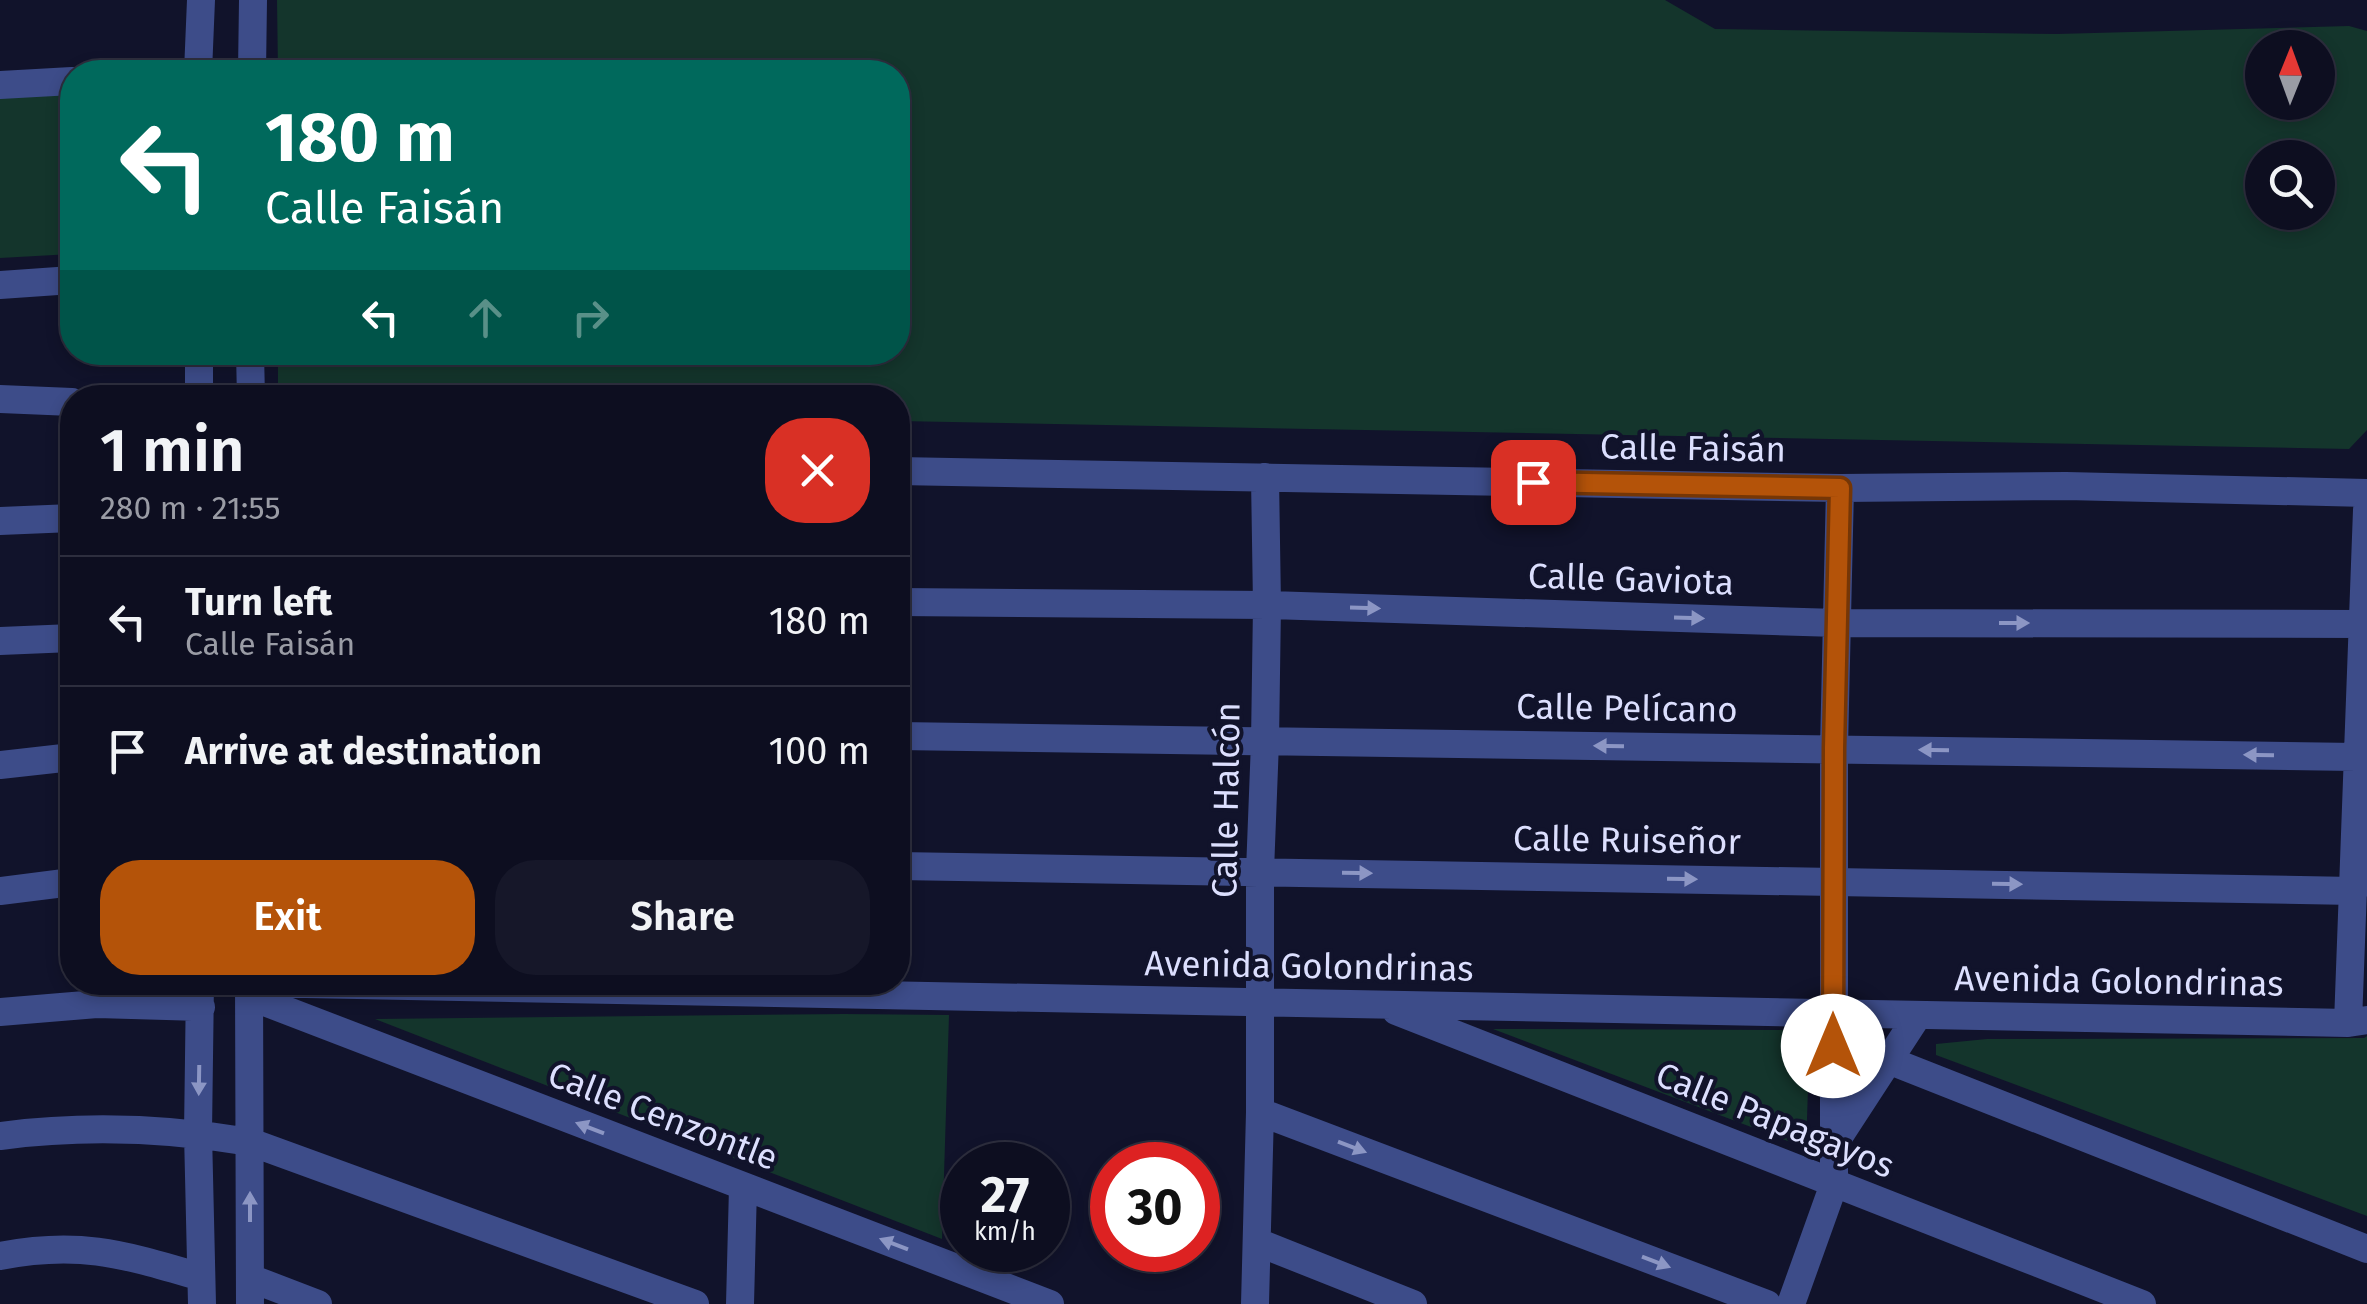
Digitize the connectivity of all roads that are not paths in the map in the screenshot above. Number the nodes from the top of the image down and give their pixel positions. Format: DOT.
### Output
graph roads {
  1 [pos="201,0"];
  2 [pos="253,0"];
  3 [pos="198,60"];
  4 [pos="252,60"];
  5 [pos="60,82"];
  6 [pos="0,85"];
  7 [pos="60,281"];
  8 [pos="0,285"];
  9 [pos="0,400"];
  10 [pos="60,402"];
  11 [pos="910,471"];
  12 [pos="1265,477"];
  13 [pos="1840,488"];
  14 [pos="2367,493"];
  15 [pos="2367,510"];
  16 [pos="60,518"];
  17 [pos="0,521"];
  18 [pos="910,602"];
  19 [pos="1267,606"];
  20 [pos="1837,622"];
  21 [pos="2362,624"];
  22 [pos="60,638"];
  23 [pos="0,641"];
  24 [pos="910,736"];
  25 [pos="1265,742"];
  26 [pos="1834,748"];
  27 [pos="2356,757"];
  28 [pos="60,758"];
  29 [pos="0,765"];
  30 [pos="910,866"];
  31 [pos="1260,871"];
  32 [pos="1835,881"];
  33 [pos="60,884"];
  34 [pos="2354,890"];
  35 [pos="0,891"];
  36 [pos="910,992"];
  37 [pos="190,995"];
  38 [pos="200,995"];
  39 [pos="249,995"];
  40 [pos="269,995"];
  41 [pos="1262,1002"];
  42 [pos="1381,1005"];
  43 [pos="0,1012"];
  44 [pos="1832,1013"];
  45 [pos="1918,1015"];
  46 [pos="2358,1022"];
  47 [pos="1888,1060"];
  48 [pos="1260,1112"];
  49 [pos="198,1133"];
  50 [pos="0,1136"];
  51 [pos="250,1142"];
  52 [pos="1834,1144"];
  53 [pos="1834,1184"];
  54 [pos="743,1188"];
  55 [pos="1257,1242"];
  56 [pos="2367,1249"];
  57 [pos="0,1256"];
  58 [pos="202,1290"];
  59 [pos="250,1291"];
  60 [pos="318,1304"];
  61 [pos="694,1304"];
  62 [pos="740,1304"];
  63 [pos="1050,1304"];
  64 [pos="1255,1304"];
  65 [pos="1413,1304"];
  66 [pos="1767,1304"];
  67 [pos="1791,1304"];
  68 [pos="2142,1304"];
  1 -- 3 [label="street"];
  2 -- 4 [label="street"];
  5 -- 6 [label="street"];
  7 -- 8 [label="street"];
  9 -- 10 [label="street"];
  11 -- 12 [label="street, Calle Faisán"];
  12 -- 13 [label="street, Calle Faisán"];
  12 -- 19 [label="street, Calle Halcón"];
  13 -- 14 [label="street, Calle Faisán"];
  13 -- 20 [label="street"];
  15 -- 21 [label="street"];
  16 -- 17 [label="street"];
  18 -- 19 [label="street, Calle Gaviota"];
  19 -- 20 [label="street, Calle Gaviota, one-way"];
  19 -- 25 [label="street, Calle Halcón"];
  20 -- 21 [label="street, Calle Gaviota, one-way"];
  20 -- 26 [label="street"];
  21 -- 27 [label="street"];
  22 -- 23 [label="street"];
  24 -- 25 [label="street, Calle Pelícano"];
  26 -- 25 [label="street, Calle Pelícano, one-way"];
  25 -- 31 [label="street, Calle Halcón"];
  27 -- 26 [label="street, Calle Pelícano, one-way"];
  26 -- 32 [label="street"];
  27 -- 34 [label="street"];
  28 -- 29 [label="street"];
  30 -- 31 [label="street, Calle Ruiseñor"];
  31 -- 32 [label="street, Calle Ruiseñor, one-way"];
  31 -- 41 [label="street, Calle Halcón"];
  32 -- 34 [label="street, Calle Ruiseñor, one-way"];
  32 -- 44 [label="street"];
  33 -- 35 [label="street"];
  34 -- 46 [label="street"];
  36 -- 41 [label="street, Avenida Golondrinas"];
  37 -- 43 [label="street"];
  38 -- 49 [label="street, one-way"];
  39 -- 51 [label="street"];
  54 -- 40 [label="street, Calle Cenzontle, one-way"];
  41 -- 42 [label="street, Avenida Golondrinas"];
  41 -- 48 [label="street, Calle Halcón"];
  42 -- 44 [label="street, Avenida Golondrinas"];
  42 -- 53 [label="street, Calle Papagayos"];
  44 -- 45 [label="street, Avenida Golondrinas"];
  44 -- 52 [label="street"];
  45 -- 46 [label="street, Avenida Golondrinas"];
  45 -- 47 [label="street"];
  47 -- 52 [label="street"];
  47 -- 56 [label="street"];
  48 -- 55 [label="street, Calle Halcón"];
  48 -- 66 [label="street, one-way"];
  49 -- 50 [label="street"];
  49 -- 51 [label="street"];
  49 -- 58 [label="street"];
  59 -- 51 [label="street, one-way"];
  51 -- 61 [label="street"];
  52 -- 53 [label="street"];
  53 -- 67 [label="street"];
  53 -- 68 [label="street, Calle Papagayos"];
  54 -- 62 [label="street"];
  63 -- 54 [label="street, Calle Cenzontle, one-way"];
  55 -- 64 [label="street, Calle Halcón"];
  55 -- 65 [label="street"];
  57 -- 58 [label="street"];
  59 -- 60 [label="street"];
}
